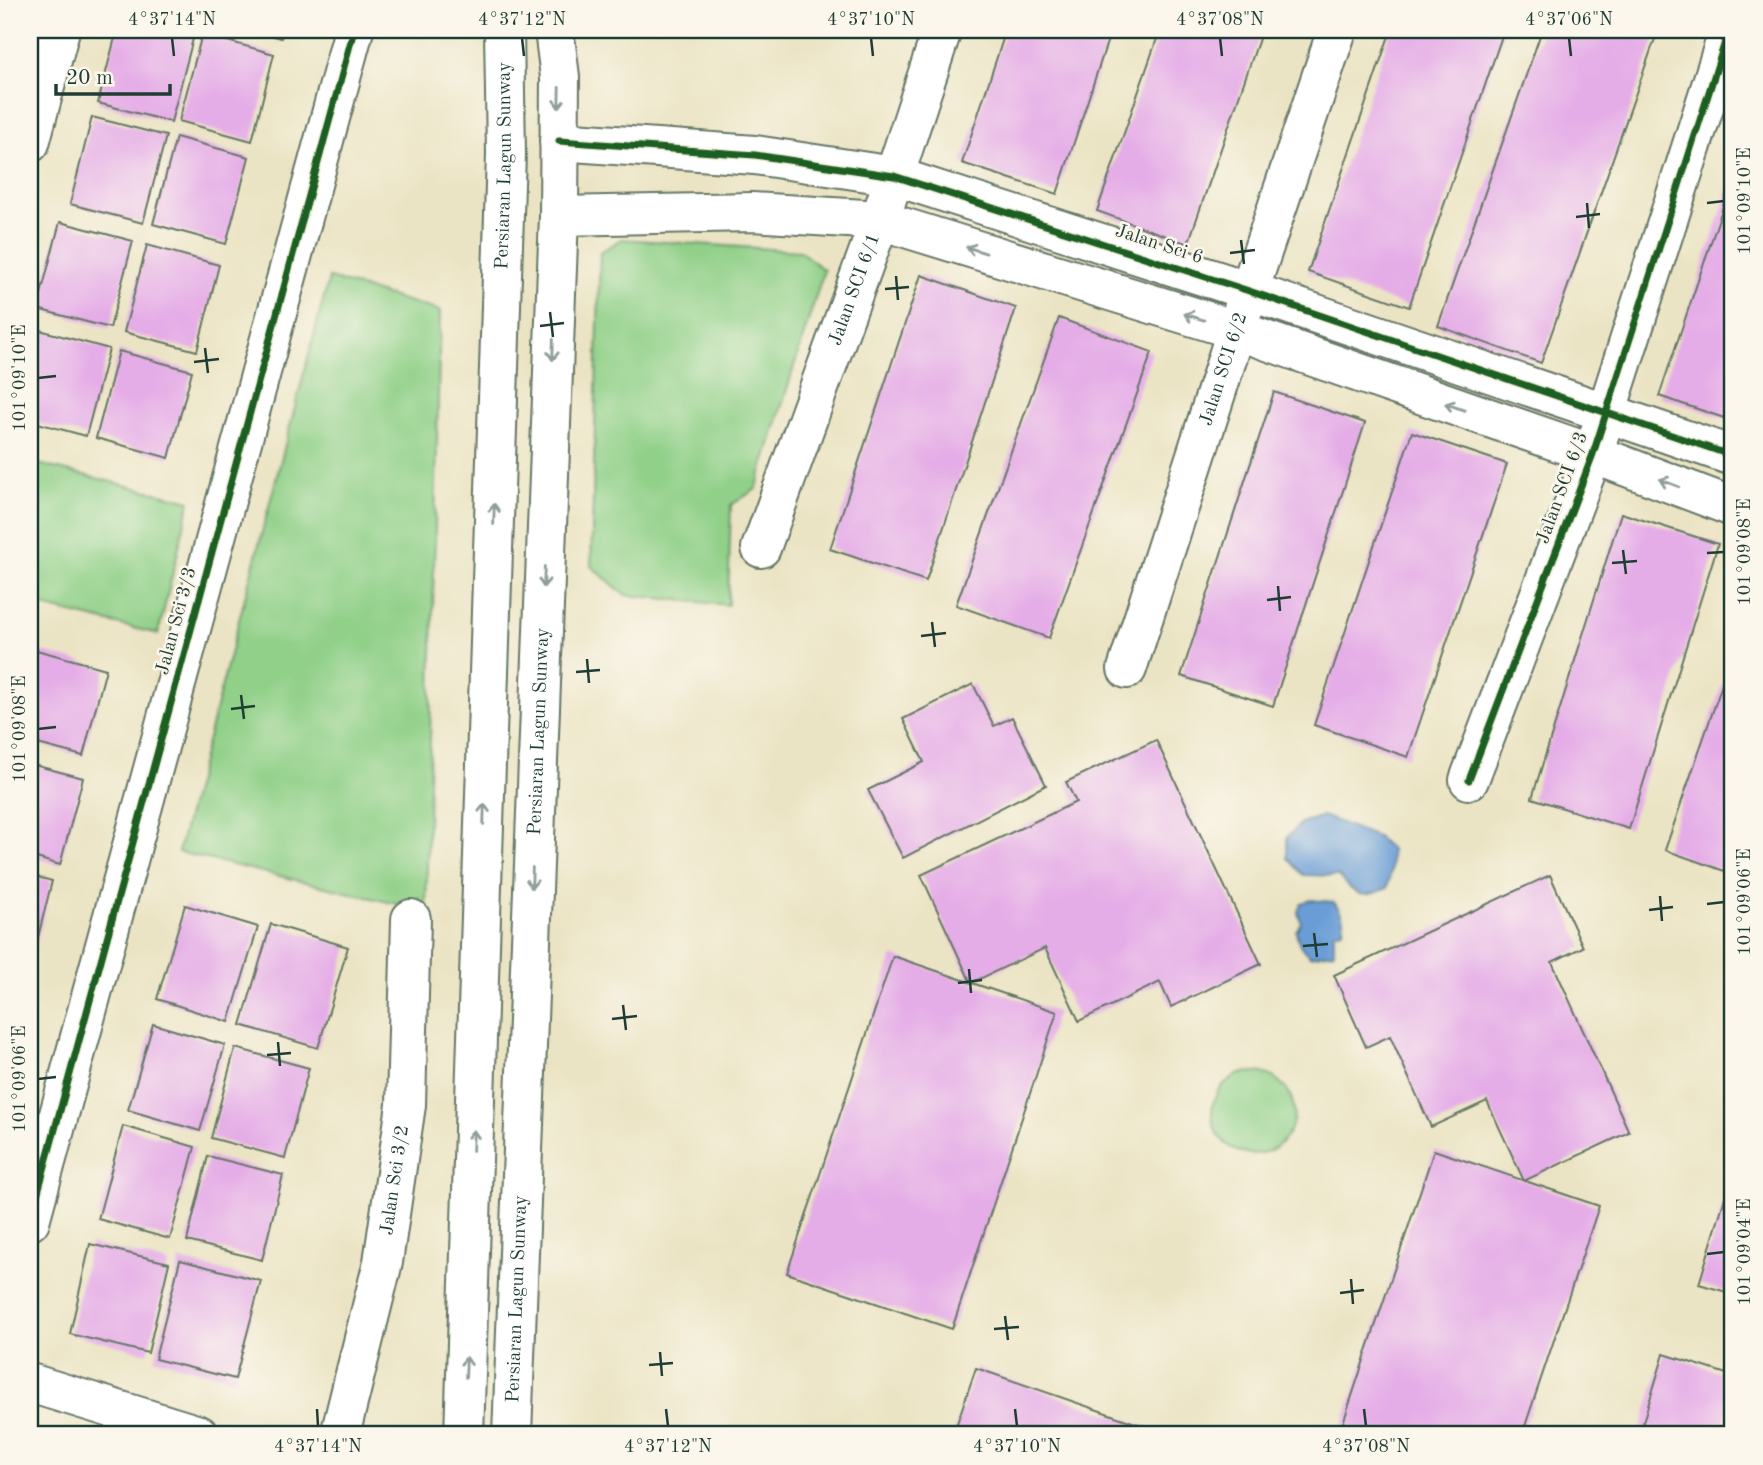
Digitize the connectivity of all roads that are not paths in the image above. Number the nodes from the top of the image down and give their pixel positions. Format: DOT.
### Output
graph roads {
  1 [pos="60,30"];
  2 [pos="354,30"];
  3 [pos="504,30"];
  4 [pos="554,30"];
  5 [pos="942,30"];
  6 [pos="1338,30"];
  7 [pos="1725,42"];
  8 [pos="559,141"];
  9 [pos="30,143"];
  10 [pos="894,176"];
  11 [pos="559,216"];
  12 [pos="880,220"];
  13 [pos="1249,291"];
  14 [pos="1236,331"];
  15 [pos="1607,413"];
  16 [pos="1593,454"];
  17 [pos="1733,456"];
  18 [pos="1733,507"];
  19 [pos="761,548"];
  20 [pos="1127,669"];
  21 [pos="1469,780"];
  22 [pos="411,919"];
  23 [pos="30,1221"];
  24 [pos="30,1383"];
  25 [pos="199,1435"];
  26 [pos="340,1435"];
  27 [pos="464,1435"];
  28 [pos="512,1435"];
  1 -- 9 [label="street"];
  2 -- 23 [label="street, Jalan Sci 3/3"];
  27 -- 3 [label="street, Persiaran Lagun Sunway, one-way"];
  4 -- 8 [label="street, Persiaran Lagun Sunway, one-way"];
  5 -- 10 [label="street, Jalan SCI 6/1"];
  6 -- 13 [label="street, Jalan SCI 6/2"];
  7 -- 15 [label="street, Jalan SCI 6/3"];
  8 -- 10 [label="street, Jalan Sci 6"];
  8 -- 11 [label="street, Persiaran Lagun Sunway"];
  10 -- 12 [label="street, Jalan SCI 6/1"];
  10 -- 13 [label="street, Jalan Sci 6"];
  11 -- 12 [label="street"];
  11 -- 28 [label="street, Persiaran Lagun Sunway, one-way"];
  14 -- 12 [label="street, one-way"];
  12 -- 19 [label="street, Jalan SCI 6/1"];
  13 -- 14 [label="street, Jalan SCI 6/2"];
  13 -- 15 [label="street, Jalan Sci 6"];
  16 -- 14 [label="street, one-way"];
  14 -- 20 [label="street, Jalan SCI 6/2"];
  15 -- 16 [label="street, Jalan SCI 6/3"];
  15 -- 17 [label="street, Jalan Sci 6"];
  18 -- 16 [label="street, one-way"];
  16 -- 21 [label="street, Jalan SCI 6/3"];
  22 -- 26 [label="street, Jalan Sci 3/2"];
  24 -- 25 [label="street"];
}
